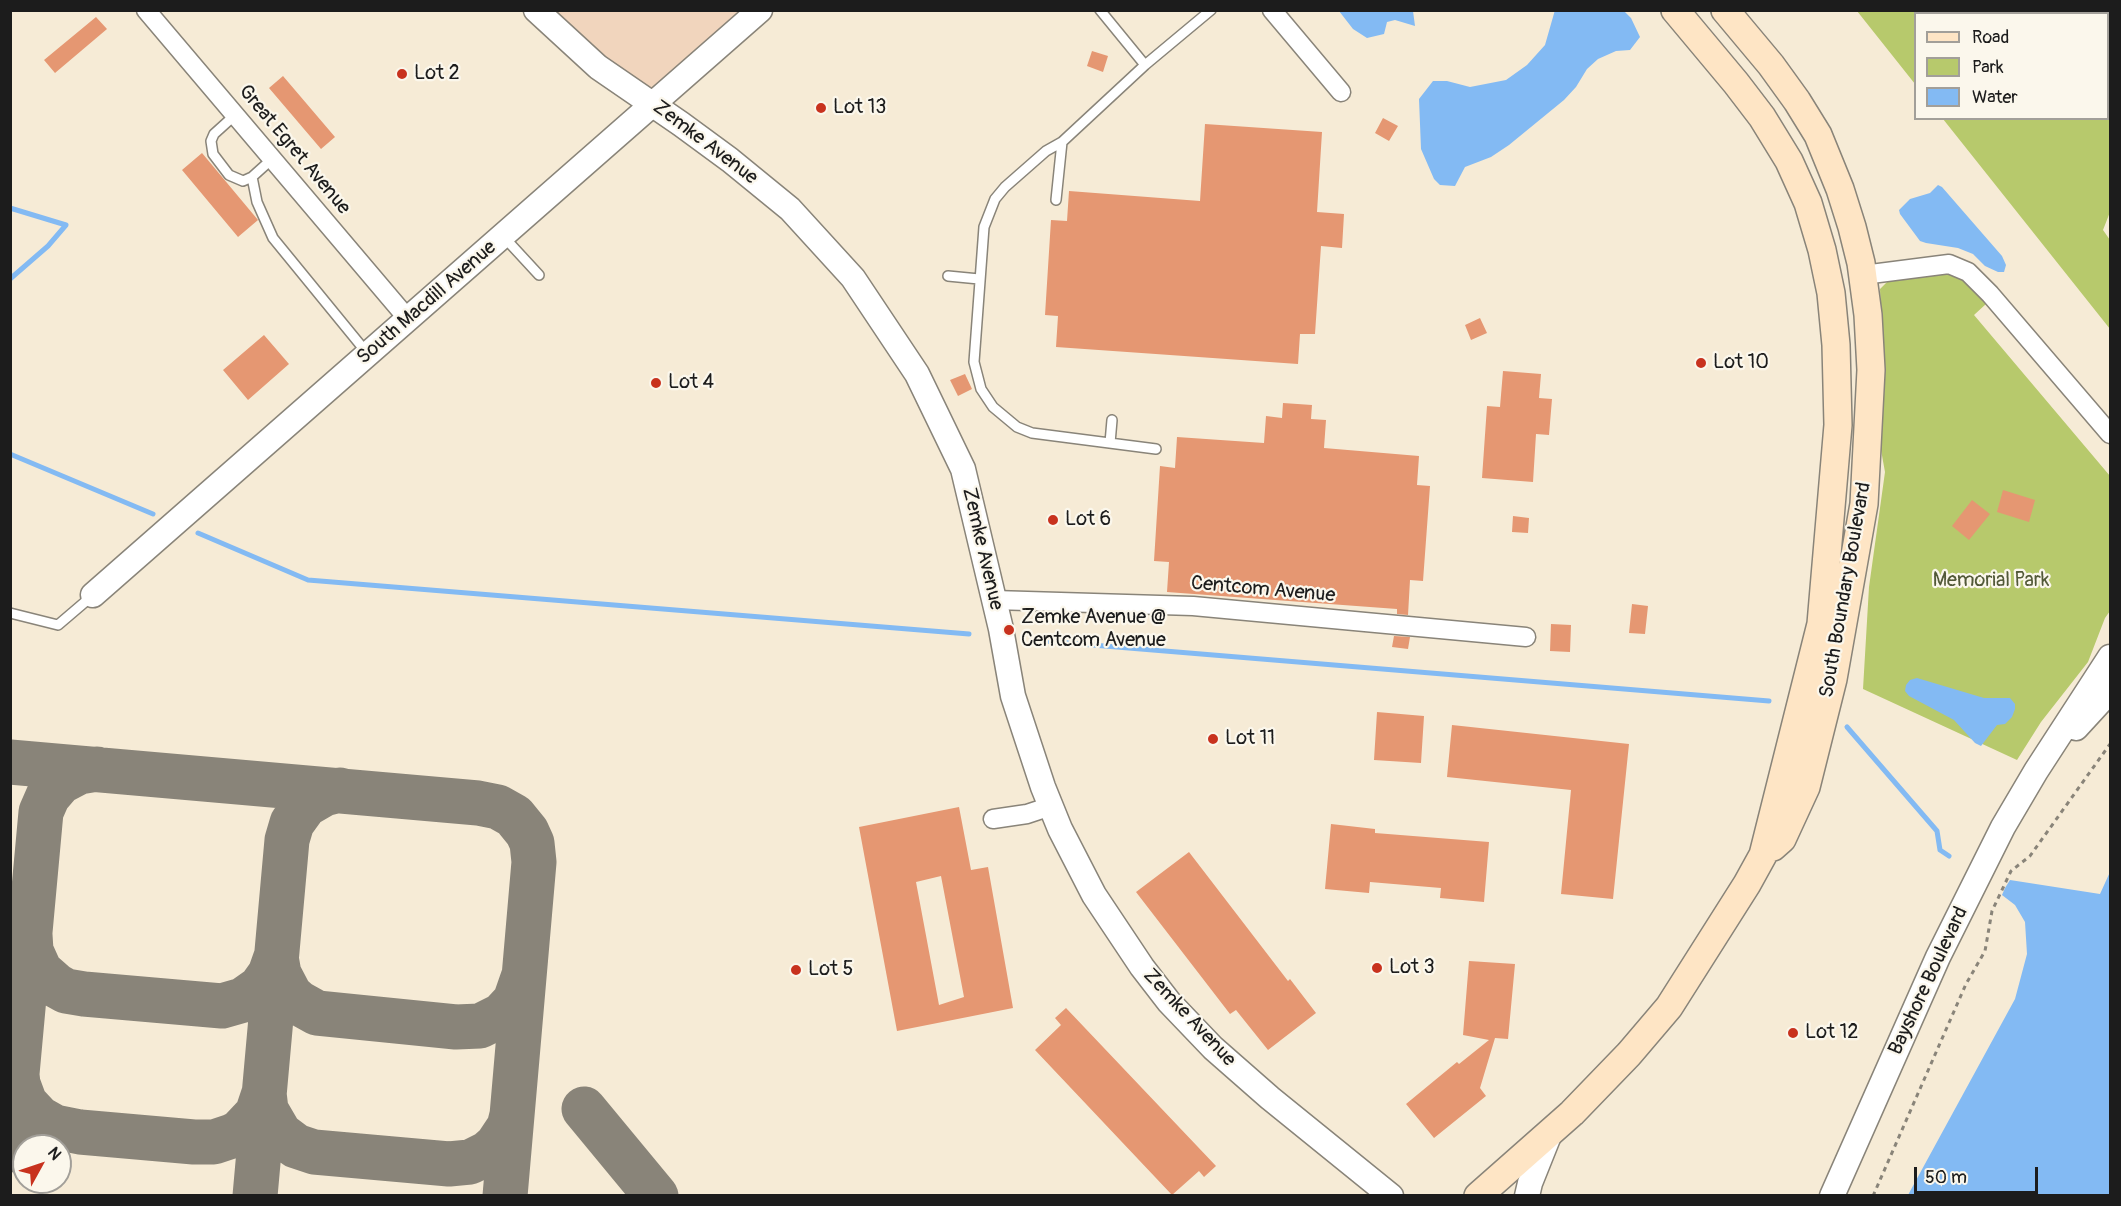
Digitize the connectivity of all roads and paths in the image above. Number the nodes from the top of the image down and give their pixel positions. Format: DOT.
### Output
graph roads {
  1 [pos="146,10"];
  2 [pos="536,10"];
  3 [pos="760,10"];
  4 [pos="1100,10"];
  5 [pos="1211,10"];
  6 [pos="1272,10"];
  7 [pos="1675,10"];
  8 [pos="1725,10"];
  9 [pos="1145,65"];
  10 [pos="1341,92"];
  11 [pos="654,104"];
  12 [pos="235,116"];
  13 [pos="1062,142"];
  14 [pos="272,159"];
  15 [pos="252,177"];
  16 [pos="1056,200"];
  17 [pos="503,236"];
  18 [pos="1863,274"];
  19 [pos="539,275"];
  20 [pos="948,276"];
  21 [pos="979,279"];
  22 [pos="408,320"];
  23 [pos="368,355"];
  24 [pos="1112,420"];
  25 [pos="2110,434"];
  26 [pos="1110,443"];
  27 [pos="1156,449"];
  28 [pos="93,595"];
  29 [pos="994,600"];
  30 [pos="10,613"];
  31 [pos="1526,637"];
  32 [pos="2110,657"];
  33 [pos="2110,691"];
  34 [pos="2110,744"];
  35 [pos="2036,771"];
  36 [pos="1051,806"];
  37 [pos="993,819"];
  38 [pos="1763,855"];
  39 [pos="1550,1133"];
  40 [pos="1391,1196"];
  41 [pos="1478,1196"];
  42 [pos="1527,1196"];
  43 [pos="1832,1196"];
  44 [pos="1873,1196"];
  1 -- 12 [label="street, Great Egret Avenue"];
  2 -- 11 [label="street, Zemke Avenue"];
  3 -- 11 [label="street, South Macdill Avenue"];
  4 -- 9 [label="lane"];
  5 -- 9 [label="lane"];
  6 -- 10 [label="street"];
  7 -- 38 [label="main road, South Boundary Boulevard"];
  8 -- 18 [label="main road, South Boundary Boulevard"];
  9 -- 13 [label="lane"];
  11 -- 17 [label="street, South Macdill Avenue"];
  11 -- 29 [label="street, Zemke Avenue"];
  12 -- 14 [label="street, Great Egret Avenue"];
  12 -- 15 [label="lane"];
  13 -- 16 [label="lane"];
  13 -- 21 [label="lane"];
  14 -- 15 [label="lane"];
  14 -- 22 [label="street, Great Egret Avenue"];
  15 -- 23 [label="lane"];
  17 -- 19 [label="lane"];
  17 -- 22 [label="street, South Macdill Avenue"];
  18 -- 25 [label="street"];
  18 -- 38 [label="main road, South Boundary Boulevard"];
  20 -- 21 [label="lane"];
  21 -- 26 [label="lane"];
  22 -- 23 [label="street, South Macdill Avenue"];
  23 -- 28 [label="street, South Macdill Avenue"];
  24 -- 26 [label="lane"];
  26 -- 27 [label="lane"];
  28 -- 30 [label="lane"];
  29 -- 31 [label="street, Centcom Avenue"];
  29 -- 36 [label="street, Zemke Avenue"];
  32 -- 35 [label="street, Bayshore Boulevard"];
  33 -- 35 [label="street, Bayshore Boulevard"];
  34 -- 44 [label="path"];
  35 -- 43 [label="street, Bayshore Boulevard"];
  36 -- 37 [label="street"];
  36 -- 40 [label="street, Zemke Avenue"];
  38 -- 39 [label="main road, South Boundary Boulevard"];
  39 -- 41 [label="main road, South Boundary Boulevard"];
  39 -- 42 [label="street"];
}
